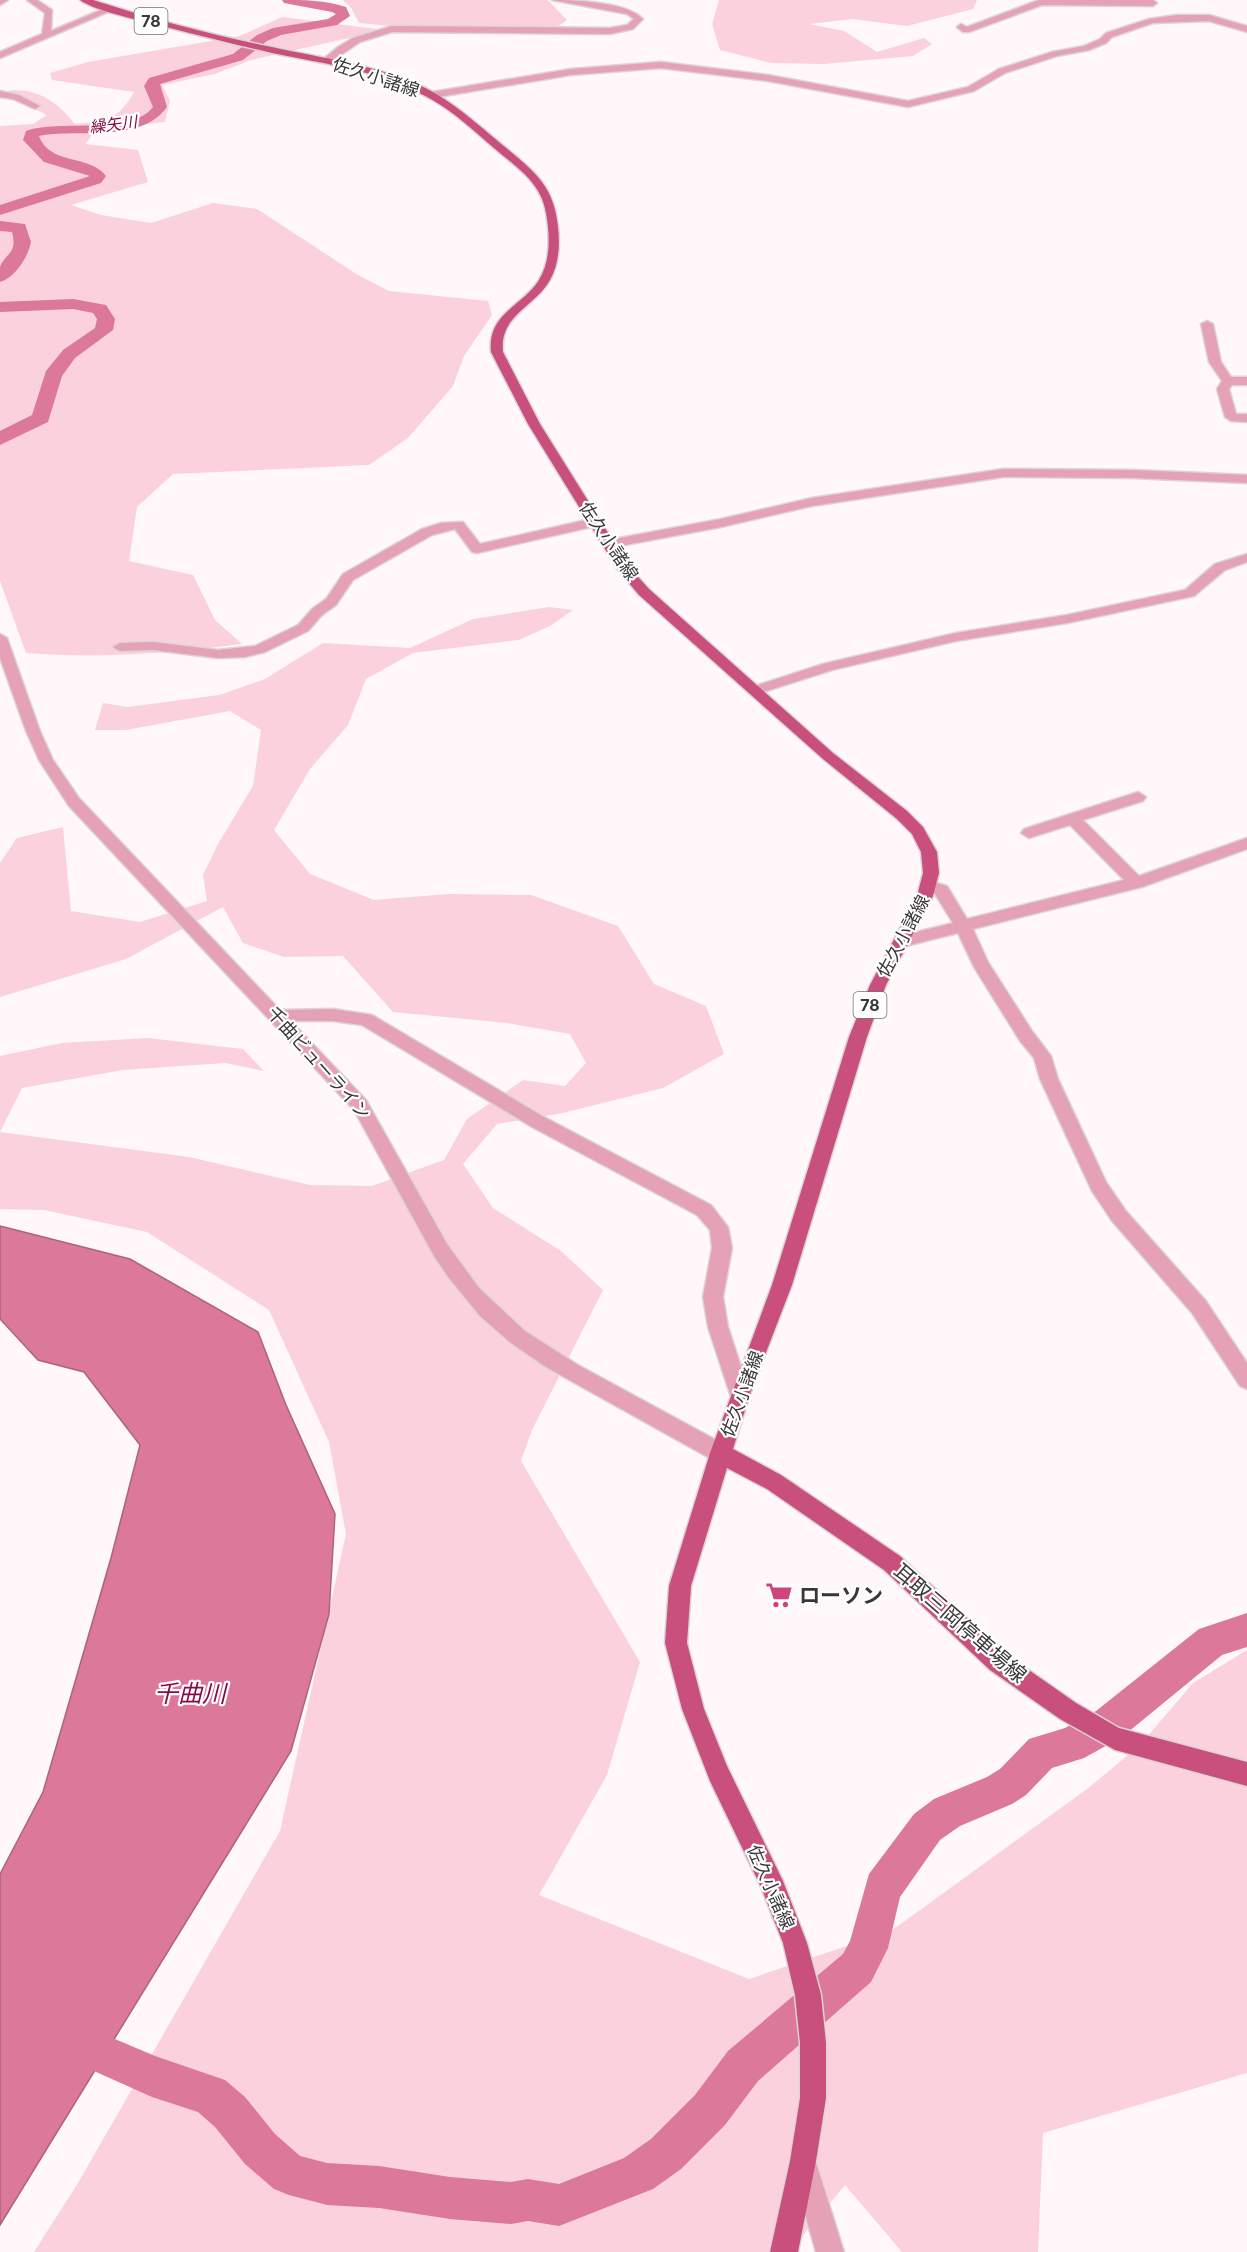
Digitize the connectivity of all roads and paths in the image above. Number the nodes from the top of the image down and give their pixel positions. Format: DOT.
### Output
graph roads {
  1 [pos="4,0"];
  2 [pos="31,0"];
  3 [pos="84,0"];
  4 [pos="556,0"];
  5 [pos="0,2"];
  6 [pos="111,9"];
  7 [pos="1152,21"];
  8 [pos="961,27"];
  9 [pos="1247,29"];
  10 [pos="48,36"];
  11 [pos="0,55"];
  12 [pos="326,61"];
  13 [pos="0,94"];
  14 [pos="432,95"];
  15 [pos="35,106"];
  16 [pos="1207,324"];
  17 [pos="1228,381"];
  18 [pos="1247,381"];
  19 [pos="1247,418"];
  20 [pos="1247,479"];
  21 [pos="595,522"];
  22 [pos="609,544"];
  23 [pos="1247,558"];
  24 [pos="0,638"];
  25 [pos="120,647"];
  26 [pos="754,691"];
  27 [pos="1138,797"];
  28 [pos="1072,818"];
  29 [pos="1029,832"];
  30 [pos="1247,843"];
  31 [pos="1136,883"];
  32 [pos="928,887"];
  33 [pos="964,928"];
  34 [pos="903,941"];
  35 [pos="278,1016"];
  36 [pos="1247,1380"];
  37 [pos="740,1394"];
  38 [pos="720,1453"];
  39 [pos="1247,1774"];
  40 [pos="803,2161"];
  41 [pos="784,2252"];
  42 [pos="830,2252"];
  1 -- 5 [label="street"];
  2 -- 10 [label="street"];
  3 -- 6 [label="main road, 佐久小諸線 / 78"];
  4 -- 12 [label="street"];
  6 -- 10 [label="street"];
  6 -- 12 [label="main road, 佐久小諸線 / 78"];
  7 -- 8 [label="street"];
  7 -- 9 [label="street"];
  7 -- 14 [label="street"];
  10 -- 11 [label="street"];
  12 -- 14 [label="main road, 佐久小諸線 / 78"];
  13 -- 15 [label="street"];
  14 -- 21 [label="main road, 佐久小諸線 / 78"];
  16 -- 17 [label="street"];
  17 -- 18 [label="street"];
  17 -- 19 [label="street"];
  20 -- 22 [label="street"];
  21 -- 22 [label="main road, 佐久小諸線 / 78"];
  21 -- 25 [label="street"];
  22 -- 26 [label="main road, 佐久小諸線 / 78"];
  23 -- 26 [label="street"];
  24 -- 35 [label="street, 千曲ビューライン"];
  26 -- 32 [label="main road, 佐久小諸線 / 78"];
  27 -- 28 [label="street"];
  28 -- 29 [label="street"];
  28 -- 31 [label="street"];
  30 -- 31 [label="street"];
  31 -- 33 [label="street"];
  32 -- 33 [label="street"];
  32 -- 34 [label="main road, 佐久小諸線 / 78"];
  33 -- 34 [label="street"];
  33 -- 36 [label="street"];
  34 -- 37 [label="main road, 佐久小諸線 / 78"];
  35 -- 37 [label="street"];
  35 -- 38 [label="street, 千曲ビューライン"];
  37 -- 38 [label="main road, 佐久小諸線 / 78"];
  38 -- 39 [label="main road, 耳取三岡停車場線"];
  38 -- 40 [label="main road, 佐久小諸線 / 78"];
  40 -- 41 [label="main road, 佐久小諸線 / 78"];
  40 -- 42 [label="street"];
}
